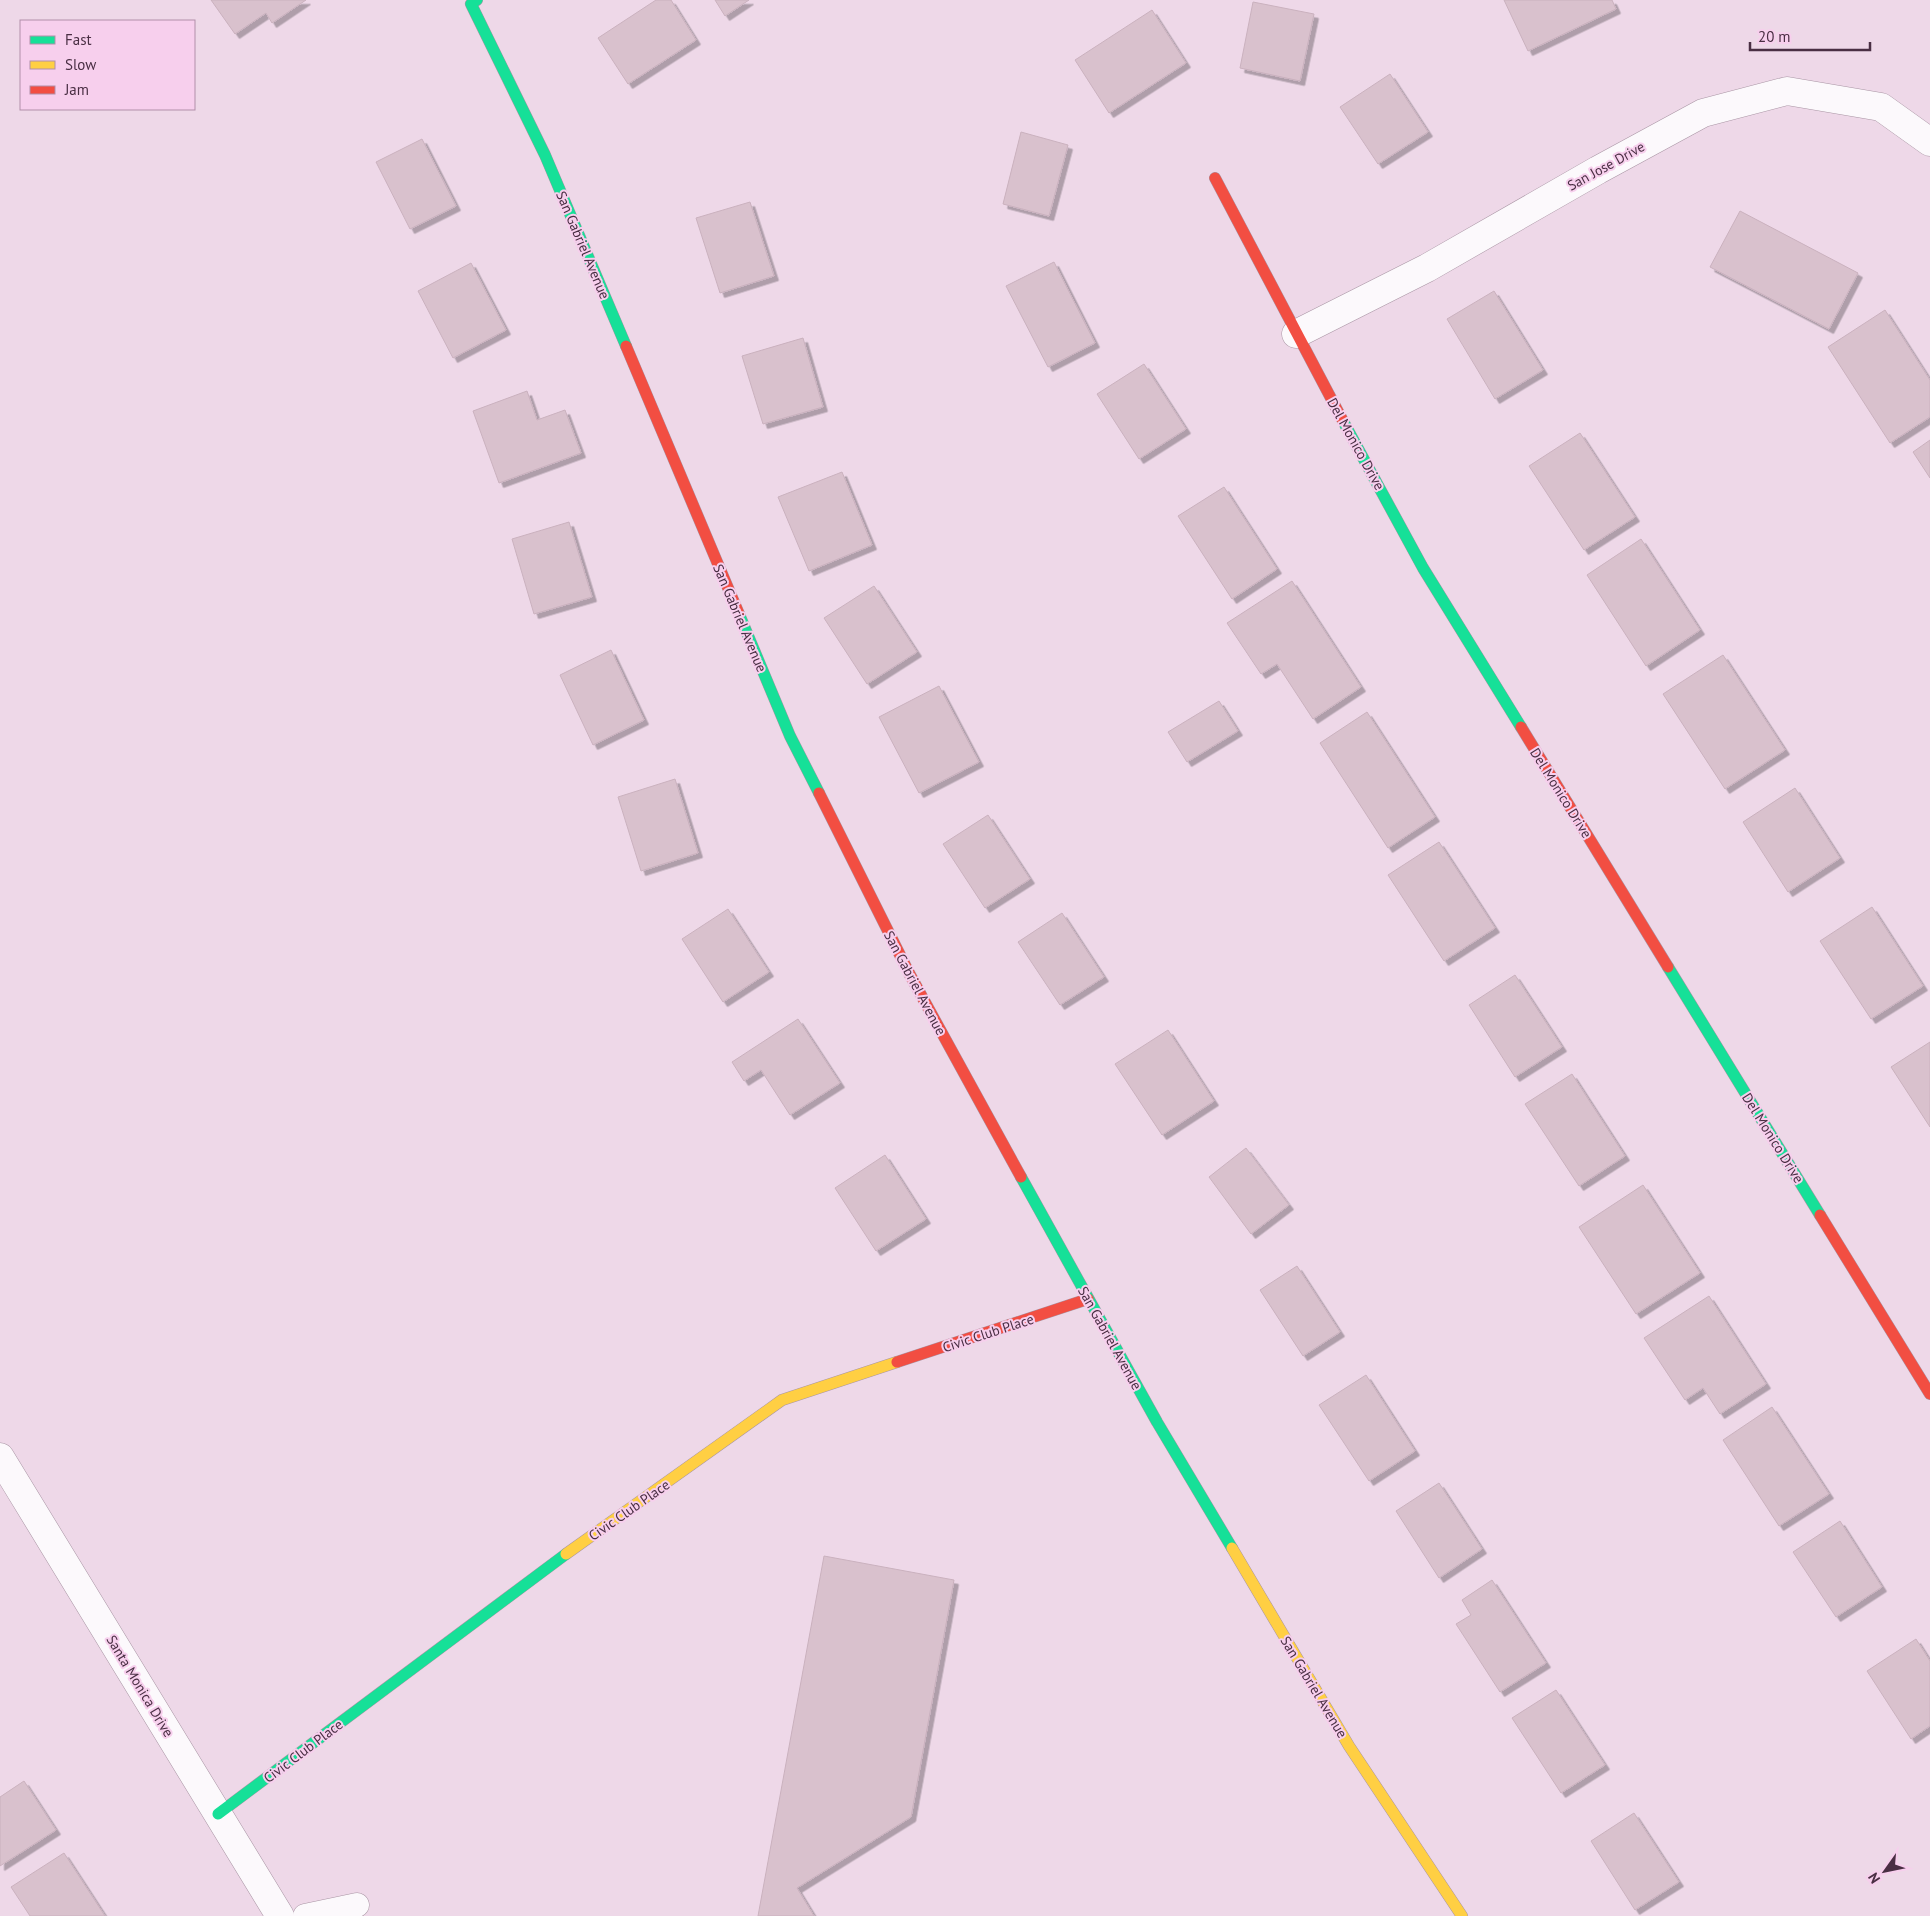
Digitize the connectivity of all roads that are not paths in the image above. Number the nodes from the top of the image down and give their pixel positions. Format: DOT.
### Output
graph roads {
  1 [pos="472,1"];
  2 [pos="1930,142"];
  3 [pos="1215,178"];
  4 [pos="1296,334"];
  5 [pos="1088,1299"];
  6 [pos="1930,1394"];
  7 [pos="0,1457"];
  8 [pos="218,1814"];
  9 [pos="357,1905"];
  10 [pos="280,1916"];
  11 [pos="305,1916"];
  12 [pos="1462,1916"];
  1 -- 5 [label="street, San Gabriel Avenue"];
  2 -- 4 [label="street, San Jose Drive"];
  3 -- 4 [label="street, Del Monico Drive"];
  4 -- 6 [label="street, Del Monico Drive"];
  5 -- 8 [label="street, Civic Club Place"];
  5 -- 12 [label="street, San Gabriel Avenue"];
  7 -- 8 [label="street, Santa Monica Drive"];
  8 -- 10 [label="street, Santa Monica Drive"];
  9 -- 11 [label="lane"];
}
